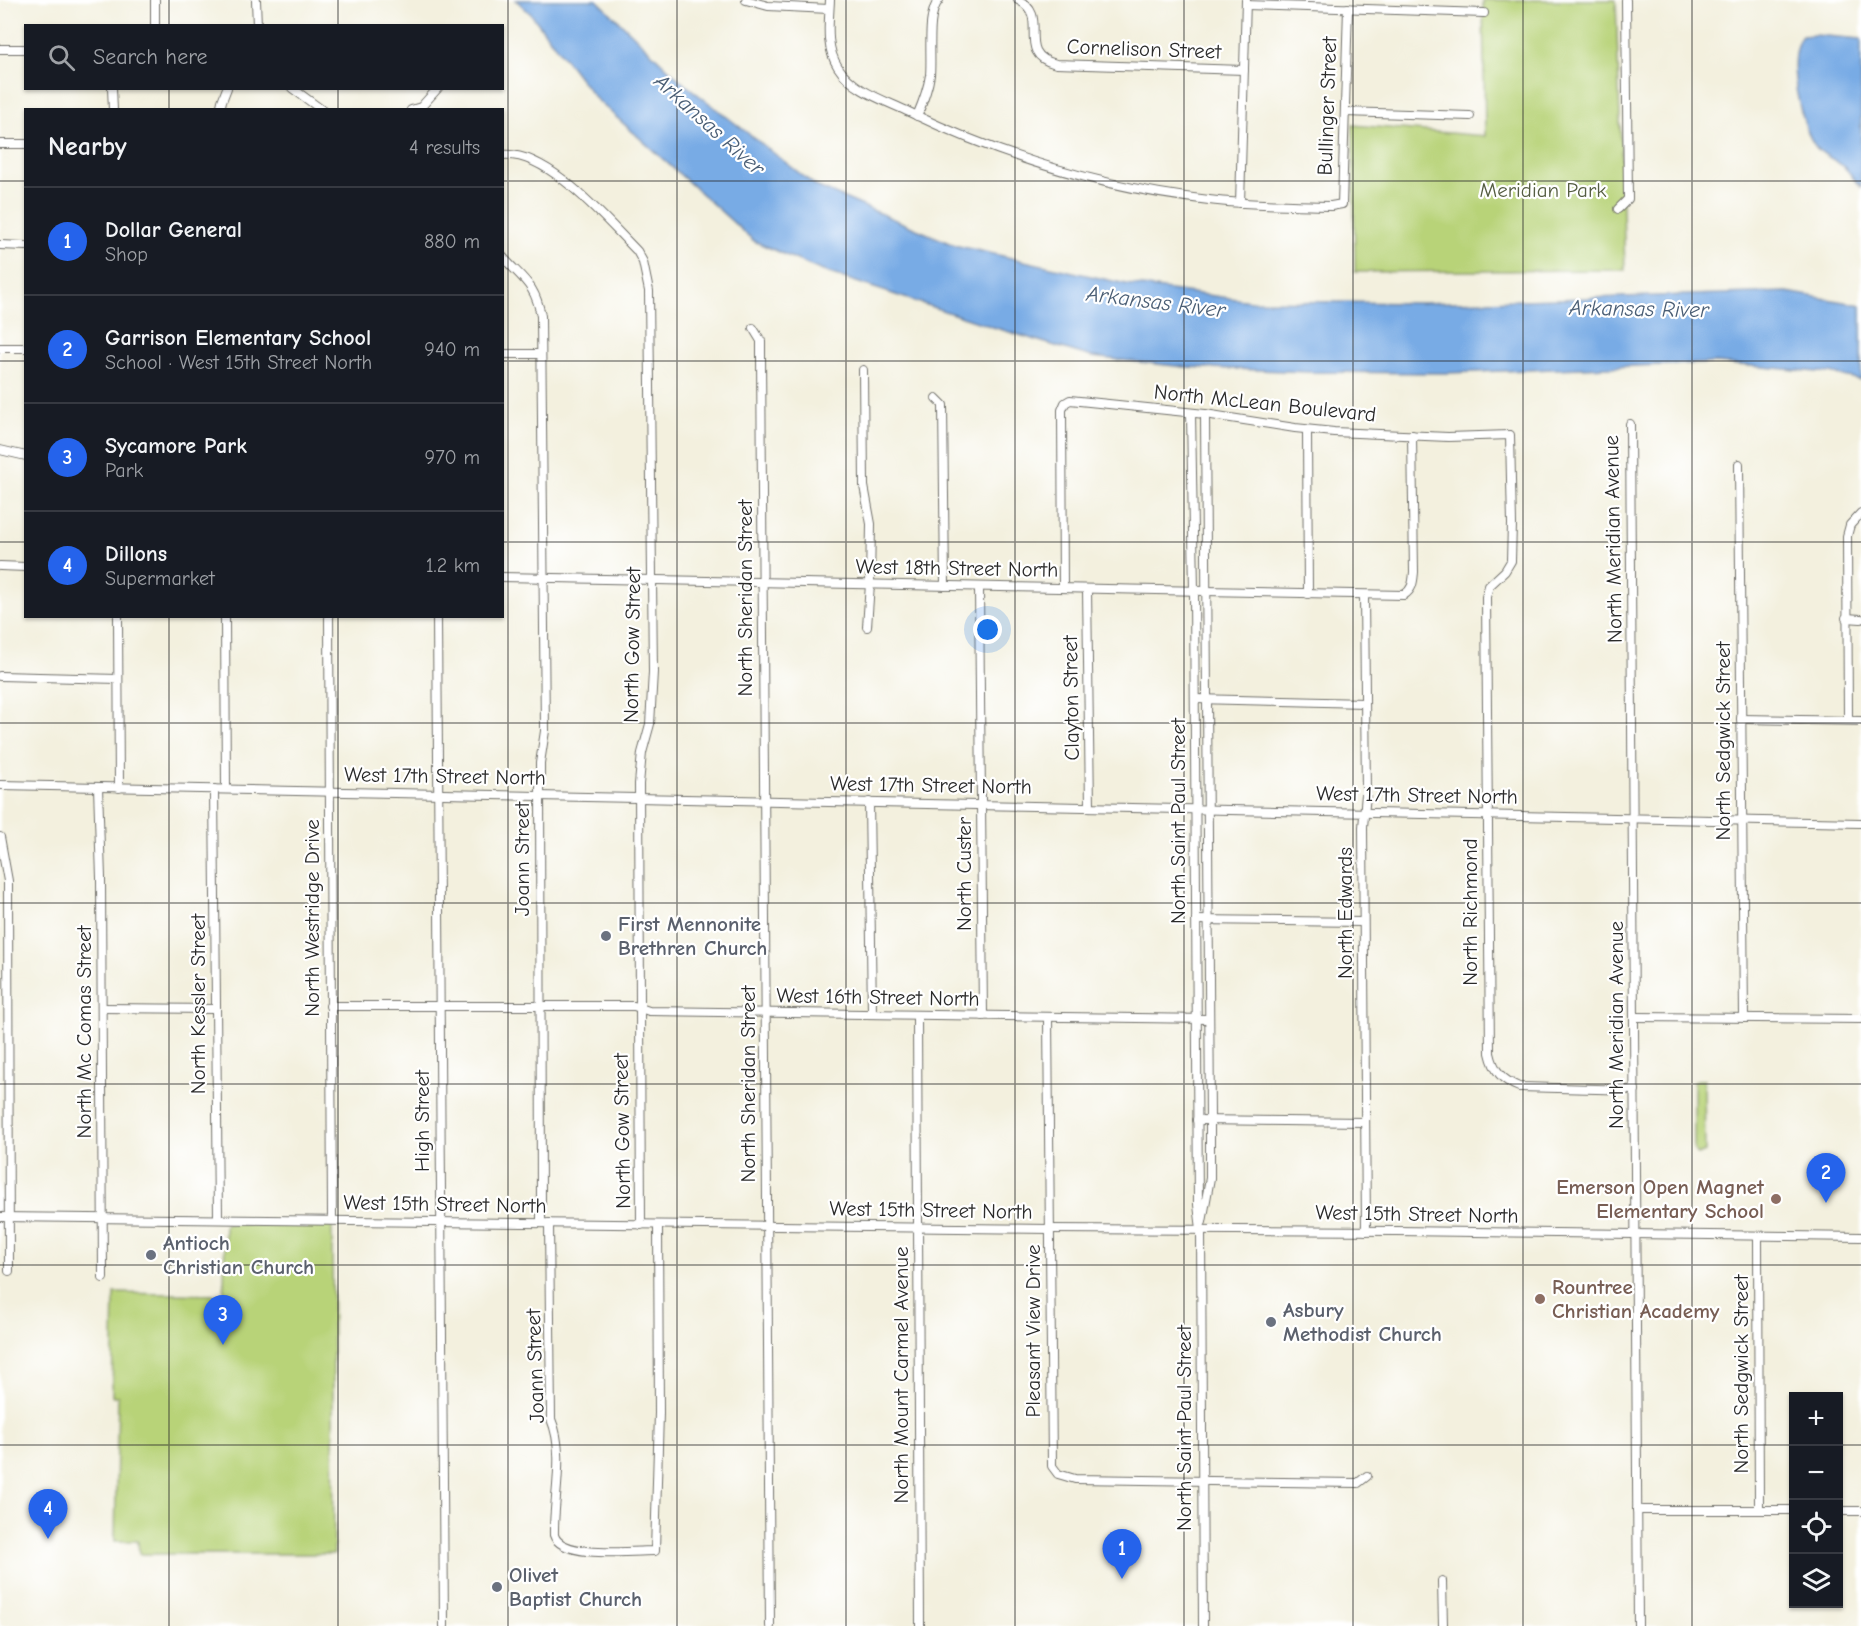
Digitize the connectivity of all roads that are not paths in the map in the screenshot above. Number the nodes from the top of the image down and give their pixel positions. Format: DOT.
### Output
graph roads {
  1 [pos="155,0"];
  2 [pos="256,0"];
  3 [pos="746,0"];
  4 [pos="830,0"];
  5 [pos="939,0"];
  6 [pos="1018,0"];
  7 [pos="1626,0"];
  8 [pos="1246,3"];
  9 [pos="1348,8"];
  10 [pos="830,9"];
  11 [pos="1484,12"];
  12 [pos="155,24"];
  13 [pos="257,24"];
  14 [pos="0,49"];
  15 [pos="24,49"];
  16 [pos="1244,70"];
  17 [pos="112,90"];
  18 [pos="226,90"];
  19 [pos="295,90"];
  20 [pos="436,90"];
  21 [pos="112,108"];
  22 [pos="220,108"];
  23 [pos="319,108"];
  24 [pos="416,108"];
  25 [pos="1345,112"];
  26 [pos="917,116"];
  27 [pos="1470,116"];
  28 [pos="0,144"];
  29 [pos="24,144"];
  30 [pos="504,154"];
  31 [pos="1240,203"];
  32 [pos="1618,209"];
  33 [pos="0,245"];
  34 [pos="24,246"];
  35 [pos="504,258"];
  36 [pos="753,328"];
  37 [pos="0,348"];
  38 [pos="24,348"];
  39 [pos="504,354"];
  40 [pos="541,354"];
  41 [pos="863,370"];
  42 [pos="936,398"];
  43 [pos="1191,413"];
  44 [pos="1205,414"];
  45 [pos="1630,424"];
  46 [pos="1307,430"];
  47 [pos="1412,435"];
  48 [pos="1510,435"];
  49 [pos="0,450"];
  50 [pos="24,456"];
  51 [pos="1739,464"];
  52 [pos="1861,513"];
  53 [pos="0,566"];
  54 [pos="24,567"];
  55 [pos="504,577"];
  56 [pos="544,578"];
  57 [pos="652,580"];
  58 [pos="762,582"];
  59 [pos="870,584"];
  60 [pos="945,586"];
  61 [pos="979,586"];
  62 [pos="1063,588"];
  63 [pos="1087,589"];
  64 [pos="1194,591"];
  65 [pos="1205,592"];
  66 [pos="1308,594"];
  67 [pos="1364,595"];
  68 [pos="118,618"];
  69 [pos="225,618"];
  70 [pos="329,618"];
  71 [pos="437,618"];
  72 [pos="1846,618"];
  73 [pos="1861,618"];
  74 [pos="867,627"];
  75 [pos="0,676"];
  76 [pos="118,679"];
  77 [pos="1195,699"];
  78 [pos="1207,699"];
  79 [pos="1365,703"];
  80 [pos="1741,719"];
  81 [pos="1848,720"];
  82 [pos="1861,721"];
  83 [pos="0,785"];
  84 [pos="98,787"];
  85 [pos="119,788"];
  86 [pos="214,789"];
  87 [pos="226,789"];
  88 [pos="330,791"];
  89 [pos="438,794"];
  90 [pos="540,796"];
  91 [pos="639,798"];
  92 [pos="764,800"];
  93 [pos="870,802"];
  94 [pos="981,804"];
  95 [pos="1090,807"];
  96 [pos="1196,809"];
  97 [pos="1208,809"];
  98 [pos="1365,812"];
  99 [pos="1488,815"];
  100 [pos="1633,818"];
  101 [pos="1742,820"];
  102 [pos="1861,823"];
  103 [pos="0,837"];
  104 [pos="1196,920"];
  105 [pos="1209,920"];
  106 [pos="1364,922"];
  107 [pos="330,1006"];
  108 [pos="439,1006"];
  109 [pos="540,1006"];
  110 [pos="102,1008"];
  111 [pos="639,1008"];
  112 [pos="216,1010"];
  113 [pos="766,1013"];
  114 [pos="872,1014"];
  115 [pos="917,1015"];
  116 [pos="983,1016"];
  117 [pos="1048,1017"];
  118 [pos="1635,1017"];
  119 [pos="1744,1018"];
  120 [pos="1197,1019"];
  121 [pos="1209,1019"];
  122 [pos="1861,1019"];
  123 [pos="1635,1090"];
  124 [pos="1197,1120"];
  125 [pos="1210,1120"];
  126 [pos="1365,1122"];
  127 [pos="0,1217"];
  128 [pos="9,1217"];
  129 [pos="103,1218"];
  130 [pos="218,1219"];
  131 [pos="332,1220"];
  132 [pos="440,1222"];
  133 [pos="545,1223"];
  134 [pos="641,1225"];
  135 [pos="658,1225"];
  136 [pos="767,1225"];
  137 [pos="918,1227"];
  138 [pos="1050,1229"];
  139 [pos="1201,1229"];
  140 [pos="1366,1231"];
  141 [pos="1635,1236"];
  142 [pos="1758,1236"];
  143 [pos="1861,1238"];
  144 [pos="9,1271"];
  145 [pos="103,1278"];
  146 [pos="1367,1476"];
  147 [pos="1202,1482"];
  148 [pos="1637,1510"];
  149 [pos="1759,1510"];
  150 [pos="1789,1510"];
  151 [pos="1843,1511"];
  152 [pos="1861,1511"];
  153 [pos="655,1551"];
  154 [pos="1442,1581"];
  155 [pos="444,1626"];
  156 [pos="770,1626"];
  157 [pos="920,1626"];
  158 [pos="1203,1626"];
  159 [pos="1443,1626"];
  160 [pos="1638,1626"];
  1 -- 12 [label="street"];
  2 -- 13 [label="street"];
  3 -- 10 [label="street"];
  4 -- 10 [label="street"];
  5 -- 26 [label="street"];
  6 -- 16 [label="street, Cornelison Street"];
  7 -- 32 [label="street"];
  8 -- 9 [label="street"];
  8 -- 16 [label="street"];
  9 -- 11 [label="street"];
  9 -- 25 [label="street, Bullinger Street"];
  10 -- 26 [label="street"];
  14 -- 15 [label="street"];
  16 -- 31 [label="street"];
  17 -- 21 [label="street"];
  18 -- 22 [label="street"];
  19 -- 23 [label="street"];
  20 -- 24 [label="street"];
  25 -- 27 [label="street"];
  25 -- 31 [label="street, Bullinger Street"];
  26 -- 31 [label="street"];
  28 -- 29 [label="street"];
  30 -- 57 [label="street, North Gow Street"];
  33 -- 34 [label="street"];
  35 -- 40 [label="street, Joann Street"];
  36 -- 58 [label="street, North Sheridan Street"];
  37 -- 38 [label="street"];
  39 -- 40 [label="street"];
  40 -- 56 [label="street, Joann Street"];
  41 -- 59 [label="street"];
  42 -- 60 [label="street"];
  43 -- 44 [label="street, North McLean Boulevard"];
  43 -- 62 [label="street, North McLean Boulevard"];
  43 -- 64 [label="street, North Saint Paul Street"];
  44 -- 46 [label="street, North McLean Boulevard"];
  44 -- 65 [label="street, North Saint Paul Street"];
  45 -- 100 [label="street, North Meridian Avenue"];
  46 -- 47 [label="street, North McLean Boulevard"];
  46 -- 66 [label="street"];
  47 -- 48 [label="street, North McLean Boulevard"];
  47 -- 67 [label="street, West 18th Street North"];
  48 -- 99 [label="street, North Richmond"];
  49 -- 50 [label="street"];
  51 -- 80 [label="street, North Sedgwick Street"];
  52 -- 72 [label="street"];
  53 -- 54 [label="street"];
  55 -- 56 [label="street, West 18th Street North"];
  56 -- 57 [label="street, West 18th Street North"];
  56 -- 90 [label="street, Joann Street"];
  57 -- 58 [label="street, West 18th Street North"];
  57 -- 91 [label="street, North Gow Street"];
  58 -- 59 [label="street, West 18th Street North"];
  58 -- 92 [label="street, North Sheridan Street"];
  59 -- 60 [label="street, West 18th Street North"];
  59 -- 74 [label="street"];
  60 -- 61 [label="street, West 18th Street North"];
  61 -- 62 [label="street, West 18th Street North"];
  61 -- 94 [label="street, North Custer"];
  62 -- 63 [label="street, West 18th Street North"];
  63 -- 64 [label="street, West 18th Street North"];
  63 -- 95 [label="street, Clayton Street"];
  64 -- 65 [label="street, West 18th Street North"];
  64 -- 77 [label="street, North Saint Paul Street"];
  65 -- 66 [label="street, West 18th Street North"];
  65 -- 78 [label="street, North Saint Paul Street"];
  66 -- 67 [label="street, West 18th Street North"];
  67 -- 79 [label="street, North Edwards"];
  68 -- 76 [label="street"];
  69 -- 87 [label="street"];
  70 -- 88 [label="street, North Westridge Drive"];
  71 -- 89 [label="street, High Street"];
  72 -- 73 [label="street"];
  72 -- 81 [label="street"];
  75 -- 76 [label="street"];
  76 -- 85 [label="street"];
  77 -- 78 [label="street"];
  77 -- 96 [label="street, North Saint Paul Street"];
  78 -- 79 [label="street"];
  78 -- 97 [label="street, North Saint Paul Street"];
  79 -- 98 [label="street, North Edwards"];
  80 -- 81 [label="street"];
  80 -- 101 [label="street, North Sedgwick Street"];
  81 -- 82 [label="street"];
  83 -- 84 [label="street, West 17th Street North"];
  84 -- 85 [label="street, West 17th Street North"];
  84 -- 110 [label="street, North Mc Comas Street"];
  85 -- 86 [label="street, West 17th Street North"];
  86 -- 87 [label="street, West 17th Street North"];
  86 -- 112 [label="street, North Kessler Street"];
  87 -- 88 [label="street, West 17th Street North"];
  88 -- 89 [label="street, West 17th Street North"];
  88 -- 107 [label="street, North Westridge Drive"];
  89 -- 90 [label="street, West 17th Street North"];
  89 -- 108 [label="street, High Street"];
  90 -- 91 [label="street, West 17th Street North"];
  90 -- 109 [label="street, Joann Street"];
  91 -- 92 [label="street, West 17th Street North"];
  91 -- 111 [label="street, North Gow Street"];
  92 -- 93 [label="street, West 17th Street North"];
  92 -- 113 [label="street, North Sheridan Street"];
  93 -- 94 [label="street, West 17th Street North"];
  93 -- 114 [label="street"];
  94 -- 95 [label="street, West 17th Street North"];
  94 -- 116 [label="street, North Custer"];
  95 -- 96 [label="street, West 17th Street North"];
  96 -- 97 [label="street, West 17th Street North"];
  96 -- 104 [label="street, North Saint Paul Street"];
  97 -- 98 [label="street, West 17th Street North"];
  97 -- 105 [label="street, North Saint Paul Street"];
  98 -- 99 [label="street, West 17th Street North"];
  98 -- 106 [label="street, North Edwards"];
  99 -- 100 [label="street, West 17th Street North"];
  99 -- 123 [label="street, North Richmond"];
  100 -- 101 [label="street, West 17th Street North"];
  100 -- 118 [label="street, North Meridian Avenue"];
  101 -- 102 [label="street, West 17th Street North"];
  101 -- 119 [label="street, North Sedgwick Street"];
  103 -- 128 [label="street"];
  104 -- 105 [label="street"];
  104 -- 120 [label="street, North Saint Paul Street"];
  105 -- 106 [label="street"];
  105 -- 121 [label="street, North Saint Paul Street"];
  106 -- 126 [label="street, North Edwards"];
  107 -- 108 [label="street, West 16th Street North"];
  107 -- 131 [label="street, North Westridge Drive"];
  108 -- 109 [label="street, West 16th Street North"];
  108 -- 132 [label="street, High Street"];
  109 -- 111 [label="street, West 16th Street North"];
  109 -- 133 [label="street, Joann Street"];
  110 -- 112 [label="street"];
  110 -- 129 [label="street, North Mc Comas Street"];
  111 -- 113 [label="street, West 16th Street North"];
  111 -- 134 [label="street, North Gow Street"];
  112 -- 130 [label="street, North Kessler Street"];
  113 -- 114 [label="street, West 16th Street North"];
  113 -- 136 [label="street, North Sheridan Street"];
  114 -- 115 [label="street, West 16th Street North"];
  115 -- 116 [label="street, West 16th Street North"];
  115 -- 137 [label="street, North Mount Carmel Avenue"];
  116 -- 117 [label="street, West 16th Street North"];
  117 -- 120 [label="street, West 16th Street North"];
  117 -- 138 [label="street, Pleasant View Drive"];
  118 -- 119 [label="street"];
  118 -- 123 [label="street, North Meridian Avenue"];
  119 -- 122 [label="street"];
  120 -- 121 [label="street, West 16th Street North"];
  120 -- 124 [label="street, North Saint Paul Street"];
  121 -- 125 [label="street, North Saint Paul Street"];
  123 -- 141 [label="street, North Meridian Avenue"];
  124 -- 125 [label="street"];
  124 -- 139 [label="street, North Saint Paul Street"];
  125 -- 126 [label="street"];
  125 -- 139 [label="street, North Saint Paul Street"];
  126 -- 140 [label="street, North Edwards"];
  127 -- 128 [label="street, West 15th Street North"];
  128 -- 129 [label="street, West 15th Street North"];
  128 -- 144 [label="street"];
  129 -- 130 [label="street, West 15th Street North"];
  129 -- 145 [label="street, North Mc Comas Street"];
  130 -- 131 [label="street, West 15th Street North"];
  131 -- 132 [label="street, West 15th Street North"];
  132 -- 133 [label="street, West 15th Street North"];
  132 -- 155 [label="street, High Street"];
  133 -- 134 [label="street, West 15th Street North"];
  133 -- 153 [label="street, Joann Street"];
  134 -- 135 [label="street, West 15th Street North"];
  135 -- 136 [label="street, West 15th Street North"];
  135 -- 153 [label="street, North Gow Street"];
  136 -- 137 [label="street, West 15th Street North"];
  136 -- 156 [label="street, North Sheridan Street"];
  137 -- 138 [label="street, West 15th Street North"];
  137 -- 157 [label="street, North Mount Carmel Avenue"];
  138 -- 139 [label="street, West 15th Street North"];
  138 -- 147 [label="street, Pleasant View Drive"];
  139 -- 140 [label="street, West 15th Street North"];
  139 -- 147 [label="street, North Saint Paul Street"];
  140 -- 141 [label="street, West 15th Street North"];
  141 -- 142 [label="street, West 15th Street North"];
  141 -- 148 [label="street, North Meridian Avenue"];
  142 -- 143 [label="street, West 15th Street North"];
  142 -- 149 [label="street, North Sedgwick Street"];
  146 -- 147 [label="street, Pleasant View Drive"];
  147 -- 158 [label="street, North Saint Paul Street"];
  148 -- 149 [label="street"];
  148 -- 160 [label="street, North Meridian Avenue"];
  149 -- 150 [label="street"];
  151 -- 152 [label="street"];
  154 -- 159 [label="street"];
}
